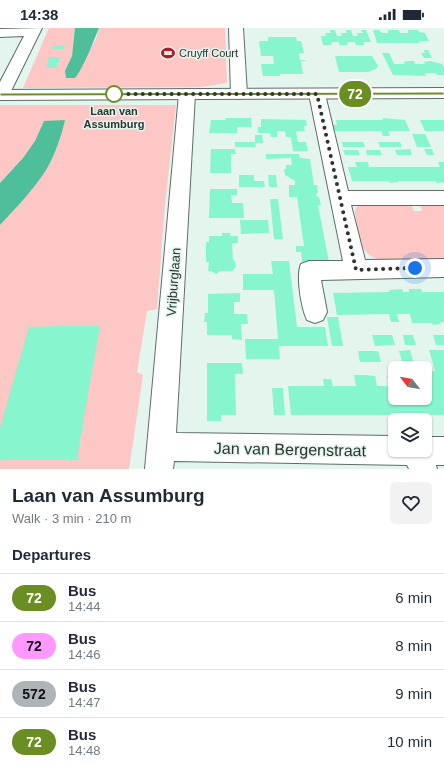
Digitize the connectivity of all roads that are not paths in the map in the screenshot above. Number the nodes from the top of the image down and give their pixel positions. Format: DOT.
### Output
graph roads {
  1 [pos="236,28"];
  2 [pos="35,30"];
  3 [pos="0,32"];
  4 [pos="444,93"];
  5 [pos="187,94"];
  6 [pos="239,94"];
  7 [pos="317,94"];
  8 [pos="0,95"];
  9 [pos="341,198"];
  10 [pos="444,198"];
  11 [pos="444,268"];
  12 [pos="356,270"];
  13 [pos="315,312"];
  14 [pos="428,457"];
  15 [pos="160,458"];
  1 -- 6 [label="street"];
  2 -- 3 [label="street"];
  2 -- 8 [label="street"];
  4 -- 7 [label="street"];
  5 -- 6 [label="street"];
  5 -- 8 [label="street"];
  5 -- 15 [label="street, Vrijburglaan"];
  6 -- 7 [label="street"];
  7 -- 9 [label="street"];
  9 -- 10 [label="street"];
  9 -- 12 [label="street"];
  11 -- 12 [label="street"];
  12 -- 13 [label="street"];
  14 -- 15 [label="street, Jan van Bergenstraat"];
}
